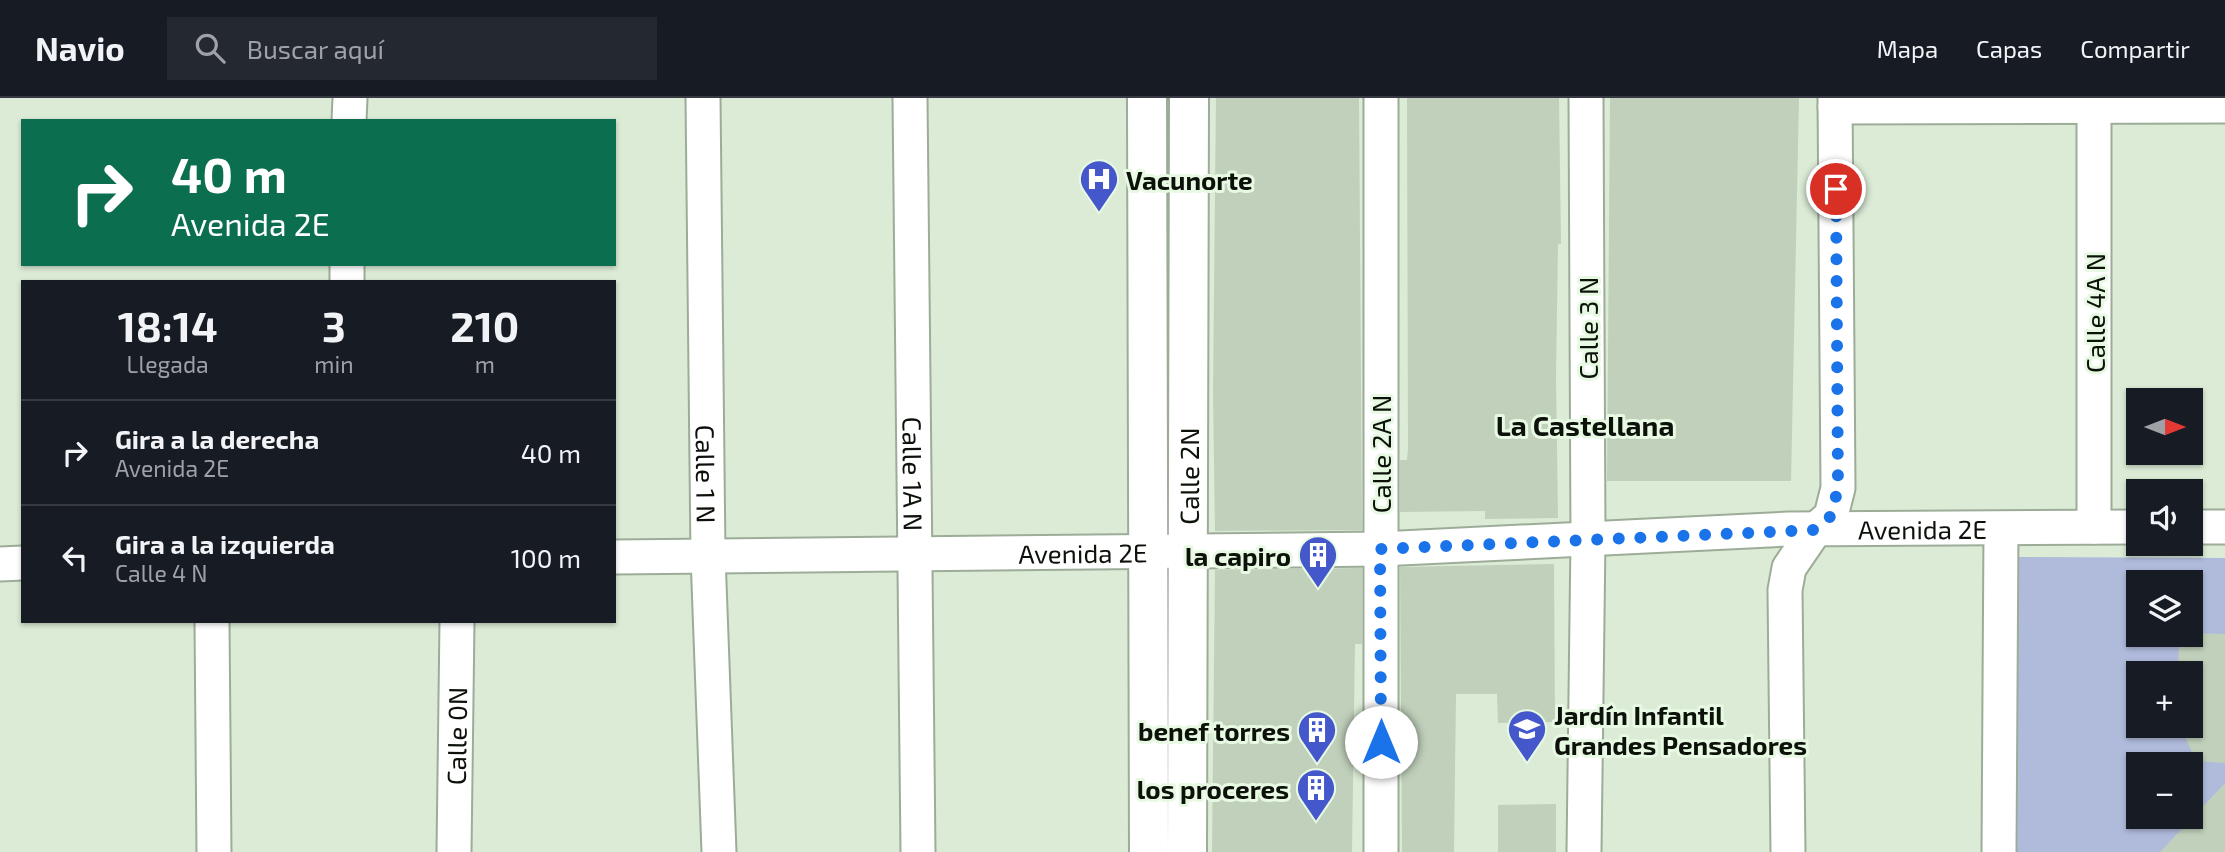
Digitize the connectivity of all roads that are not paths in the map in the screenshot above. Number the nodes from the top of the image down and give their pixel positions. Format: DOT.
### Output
graph roads {
  1 [pos="350,98"];
  2 [pos="703,98"];
  3 [pos="910,98"];
  4 [pos="1147,98"];
  5 [pos="1189,98"];
  6 [pos="1381,98"];
  7 [pos="1586,98"];
  8 [pos="2094,102"];
  9 [pos="1835,103"];
  10 [pos="2225,106"];
  11 [pos="349,119"];
  12 [pos="2094,527"];
  13 [pos="2126,527"];
  14 [pos="2203,527"];
  15 [pos="2225,527"];
  16 [pos="2001,529"];
  17 [pos="1815,530"];
  18 [pos="1588,538"];
  19 [pos="1380,549"];
  20 [pos="1148,551"];
  21 [pos="1187,551"];
  22 [pos="915,554"];
  23 [pos="708,556"];
  24 [pos="616,557"];
  25 [pos="0,564"];
  26 [pos="21,564"];
  27 [pos="212,623"];
  28 [pos="457,623"];
  29 [pos="214,852"];
  30 [pos="454,852"];
  31 [pos="719,852"];
  32 [pos="918,852"];
  33 [pos="1149,852"];
  34 [pos="1187,852"];
  35 [pos="1381,852"];
  36 [pos="1584,852"];
  37 [pos="1788,852"];
  38 [pos="1999,852"];
  1 -- 11 [label="street"];
  2 -- 23 [label="street, Calle 1 N"];
  3 -- 22 [label="street, Calle 1A N"];
  4 -- 20 [label="street, Calle 2N"];
  5 -- 21 [label="street, Calle 2N"];
  6 -- 19 [label="street, Calle 2A N"];
  7 -- 18 [label="street, Calle 3 N"];
  8 -- 9 [label="street"];
  8 -- 10 [label="street"];
  8 -- 12 [label="street, Calle 4A N"];
  9 -- 17 [label="street"];
  12 -- 13 [label="street, Avenida 2E"];
  12 -- 16 [label="street, Avenida 2E"];
  14 -- 15 [label="street"];
  16 -- 17 [label="street, Avenida 2E"];
  16 -- 38 [label="street"];
  17 -- 18 [label="street, Avenida 2E"];
  17 -- 37 [label="street"];
  18 -- 19 [label="street, Avenida 2E"];
  18 -- 36 [label="street, Calle 3 N"];
  19 -- 21 [label="street, Avenida 2E"];
  19 -- 35 [label="street, Calle 2A N"];
  20 -- 21 [label="street, Avenida 2E"];
  20 -- 22 [label="street, Avenida 2E"];
  20 -- 33 [label="street, Calle 2N"];
  21 -- 34 [label="street, Calle 2N"];
  22 -- 23 [label="street, Avenida 2E"];
  22 -- 32 [label="street, Calle 1A N"];
  23 -- 24 [label="street, Avenida 2E"];
  23 -- 31 [label="street, Calle 1 N"];
  25 -- 26 [label="street"];
  27 -- 29 [label="street"];
  28 -- 30 [label="street, Calle 0N"];
}
